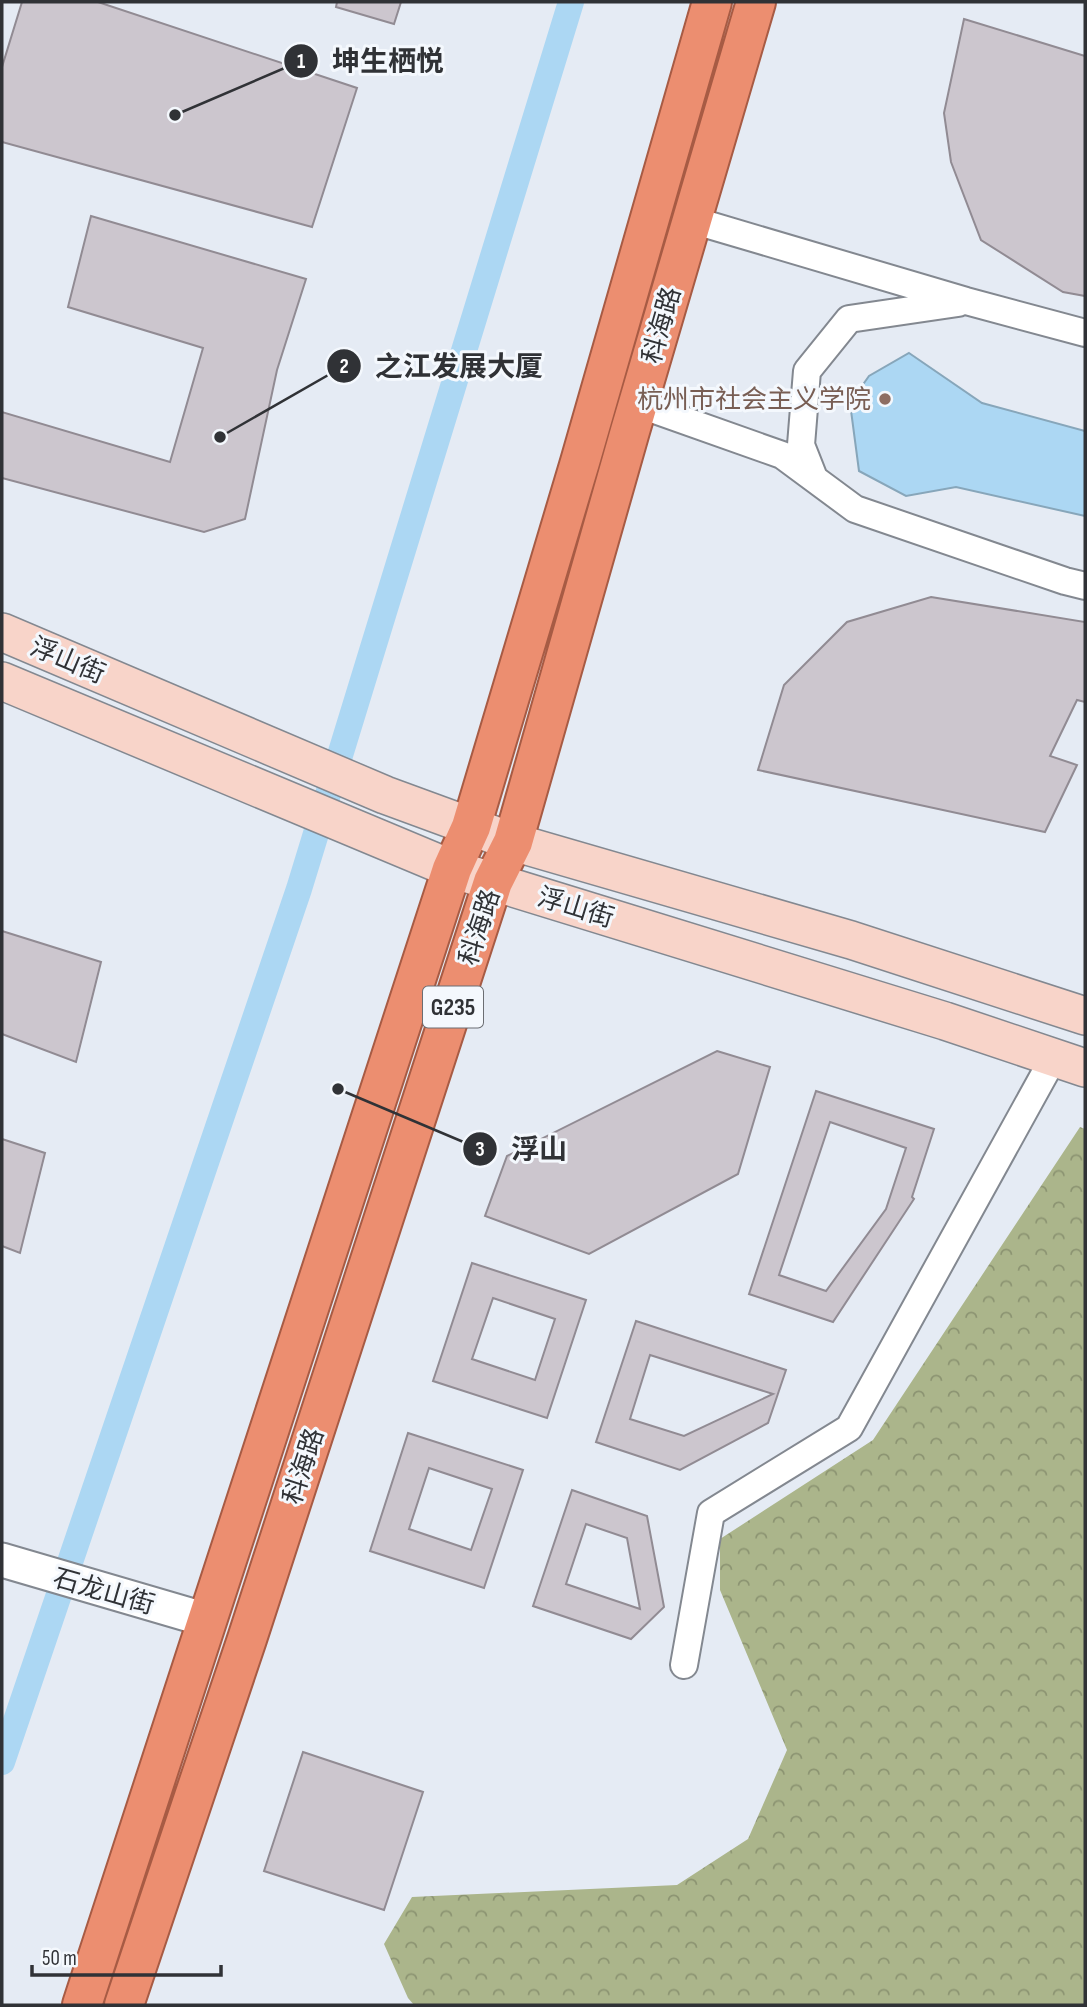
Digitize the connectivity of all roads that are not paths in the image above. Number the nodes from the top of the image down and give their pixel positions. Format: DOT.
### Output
graph roads {
  1 [pos="712,2"];
  2 [pos="756,2"];
  3 [pos="692,220"];
  4 [pos="966,301"];
  5 [pos="1085,333"];
  6 [pos="638,404"];
  7 [pos="814,479"];
  8 [pos="1085,586"];
  9 [pos="2,632"];
  10 [pos="2,681"];
  11 [pos="471,827"];
  12 [pos="513,842"];
  13 [pos="452,869"];
  14 [pos="494,882"];
  15 [pos="1085,1016"];
  16 [pos="1069,1063"];
  17 [pos="7,1562"];
  18 [pos="207,1620"];
  19 [pos="684,1665"];
  20 [pos="82,2005"];
  21 [pos="124,2005"];
  1 -- 11 [label="highway, 科海路 / G235"];
  2 -- 3 [label="highway, 科海路 / G235"];
  3 -- 4 [label="street"];
  3 -- 6 [label="highway, 科海路 / G235"];
  4 -- 5 [label="street"];
  4 -- 7 [label="street"];
  6 -- 7 [label="street"];
  6 -- 12 [label="highway, 科海路 / G235"];
  7 -- 8 [label="street"];
  9 -- 11 [label="main road, 浮山街"];
  10 -- 13 [label="main road, 浮山街"];
  11 -- 12 [label="main road, 浮山街"];
  11 -- 13 [label="highway, 科海路 / G235"];
  12 -- 14 [label="highway, 科海路 / G235"];
  12 -- 15 [label="main road, 浮山街"];
  13 -- 14 [label="main road, 浮山街"];
  13 -- 18 [label="highway, 科海路 / G235"];
  14 -- 16 [label="main road, 浮山街"];
  14 -- 21 [label="highway, 科海路 / G235"];
  16 -- 19 [label="street"];
  17 -- 18 [label="street, 石龙山街"];
  18 -- 20 [label="highway, 科海路 / G235"];
}
